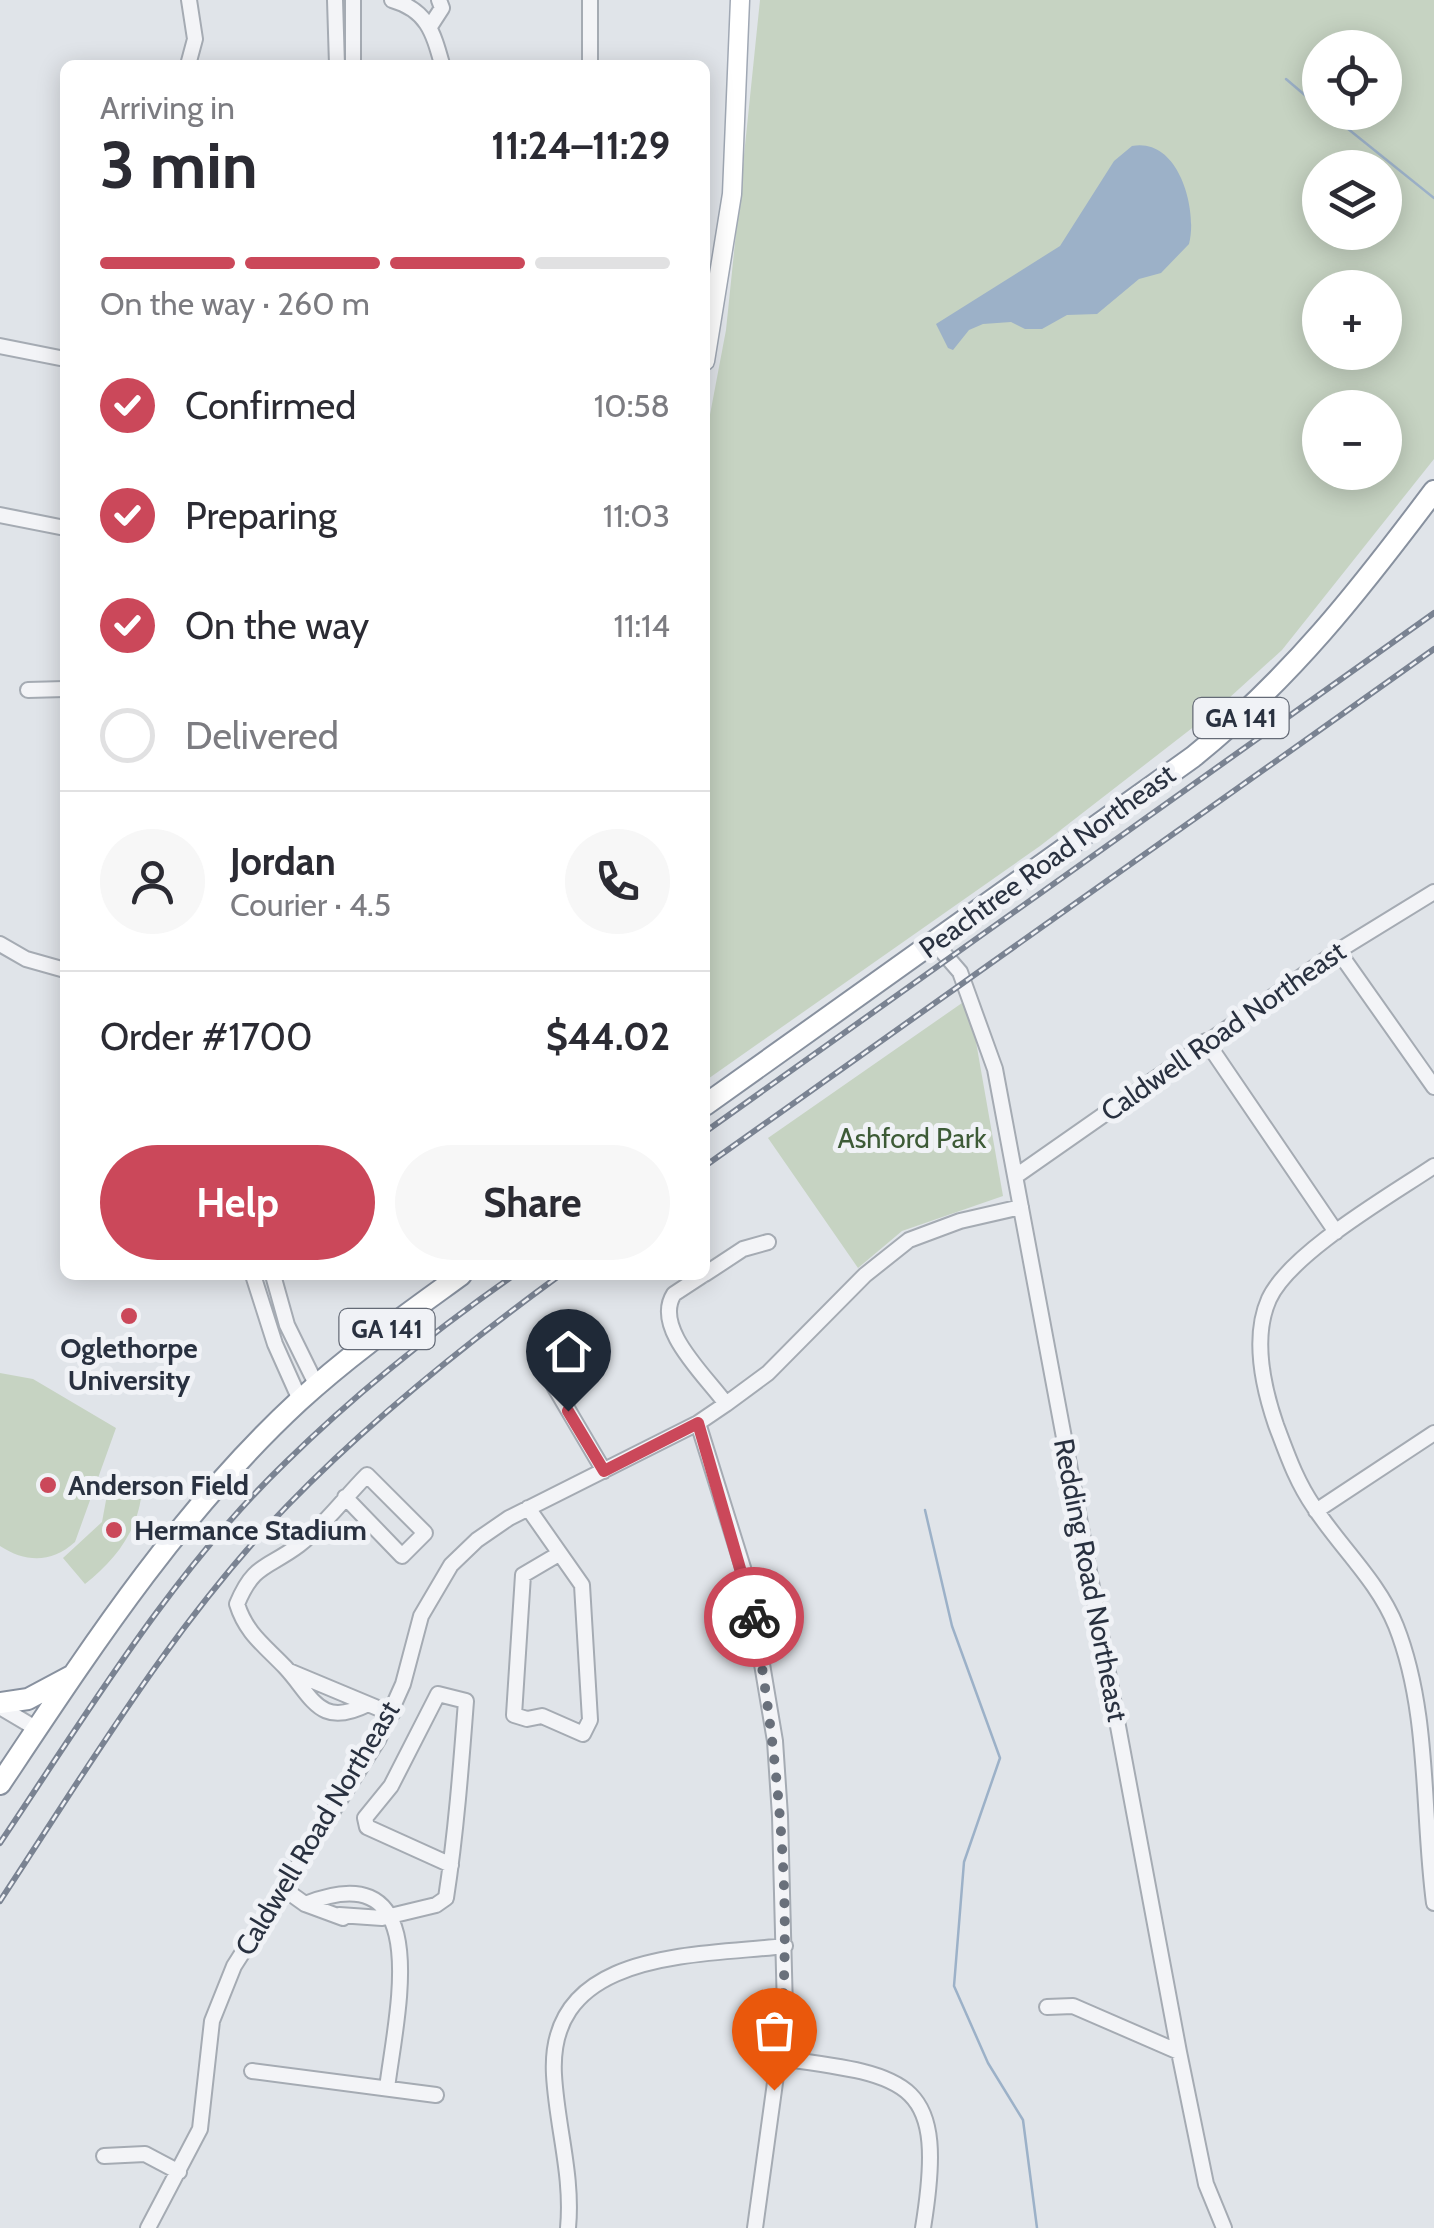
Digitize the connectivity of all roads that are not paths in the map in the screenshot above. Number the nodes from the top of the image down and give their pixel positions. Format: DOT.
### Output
graph roads {
  1 [pos="188,0"];
  2 [pos="335,0"];
  3 [pos="353,0"];
  4 [pos="392,0"];
  5 [pos="438,0"];
  6 [pos="590,0"];
  7 [pos="740,0"];
  8 [pos="414,3"];
  9 [pos="431,24"];
  10 [pos="190,60"];
  11 [pos="337,60"];
  12 [pos="353,60"];
  13 [pos="441,60"];
  14 [pos="590,60"];
  15 [pos="710,321"];
  16 [pos="0,346"];
  17 [pos="60,358"];
  18 [pos="1434,491"];
  19 [pos="0,515"];
  20 [pos="60,527"];
  21 [pos="60,689"];
  22 [pos="28,690"];
  23 [pos="1434,892"];
  24 [pos="934,942"];
  25 [pos="0,944"];
  26 [pos="1338,951"];
  27 [pos="60,969"];
  28 [pos="1206,1041"];
  29 [pos="1434,1086"];
  30 [pos="710,1101"];
  31 [pos="1434,1166"];
  32 [pos="1016,1176"];
  33 [pos="1021,1207"];
  34 [pos="1336,1232"];
  35 [pos="768,1242"];
  36 [pos="710,1270"];
  37 [pos="254,1280"];
  38 [pos="274,1280"];
  39 [pos="455,1280"];
  40 [pos="695,1280"];
  41 [pos="554,1386"];
  42 [pos="308,1393"];
  43 [pos="726,1404"];
  44 [pos="698,1423"];
  45 [pos="1434,1433"];
  46 [pos="604,1471"];
  47 [pos="345,1497"];
  48 [pos="528,1508"];
  49 [pos="1316,1511"];
  50 [pos="557,1555"];
  51 [pos="294,1673"];
  52 [pos="75,1674"];
  53 [pos="364,1702"];
  54 [pos="0,1705"];
  55 [pos="392,1714"];
  56 [pos="37,1729"];
  57 [pos="0,1784"];
  58 [pos="451,1865"];
  59 [pos="284,1889"];
  60 [pos="304,1904"];
  61 [pos="1434,1904"];
  62 [pos="388,1916"];
  63 [pos="785,1946"];
  64 [pos="1047,2007"];
  65 [pos="1179,2052"];
  66 [pos="779,2058"];
  67 [pos="252,2072"];
  68 [pos="387,2088"];
  69 [pos="436,2094"];
  70 [pos="103,2154"];
  71 [pos="179,2172"];
  72 [pos="148,2228"];
  73 [pos="568,2228"];
  74 [pos="755,2228"];
  75 [pos="923,2228"];
  76 [pos="1224,2228"];
  1 -- 10 [label="street"];
  2 -- 11 [label="street"];
  3 -- 12 [label="street"];
  4 -- 8 [label="street"];
  5 -- 9 [label="street"];
  6 -- 14 [label="street"];
  7 -- 15 [label="main road"];
  8 -- 9 [label="street"];
  9 -- 13 [label="street"];
  16 -- 17 [label="street"];
  18 -- 24 [label="highway, Peachtree Road Northeast / GA 141"];
  19 -- 20 [label="street"];
  21 -- 22 [label="street"];
  23 -- 26 [label="street, Caldwell Road Northeast"];
  24 -- 30 [label="highway, Peachtree Road Northeast / GA 141"];
  24 -- 32 [label="street, Redding Road Northeast"];
  25 -- 27 [label="street"];
  26 -- 28 [label="street, Caldwell Road Northeast"];
  26 -- 29 [label="street"];
  28 -- 32 [label="street, Caldwell Road Northeast"];
  28 -- 34 [label="street"];
  31 -- 34 [label="street"];
  32 -- 33 [label="street, Redding Road Northeast"];
  33 -- 43 [label="street, Caldwell Road Northeast"];
  33 -- 65 [label="street, Redding Road Northeast"];
  34 -- 49 [label="street"];
  35 -- 36 [label="street"];
  37 -- 42 [label="street"];
  38 -- 42 [label="street"];
  39 -- 42 [label="highway, GA 141"];
  40 -- 43 [label="street"];
  41 -- 46 [label="street"];
  42 -- 52 [label="highway, GA 141"];
  43 -- 44 [label="street, Caldwell Road Northeast"];
  44 -- 46 [label="street, Caldwell Road Northeast"];
  44 -- 63 [label="street"];
  45 -- 49 [label="street"];
  46 -- 48 [label="street, Caldwell Road Northeast"];
  47 -- 47 [label="street"];
  47 -- 51 [label="street"];
  48 -- 50 [label="street"];
  48 -- 55 [label="street, Caldwell Road Northeast"];
  49 -- 61 [label="street"];
  50 -- 50 [label="street"];
  51 -- 53 [label="street"];
  51 -- 53 [label="street"];
  52 -- 54 [label="highway"];
  52 -- 56 [label="highway, GA 141"];
  53 -- 55 [label="street"];
  54 -- 56 [label="street"];
  55 -- 59 [label="street, Caldwell Road Northeast"];
  56 -- 57 [label="highway, GA 141"];
  58 -- 58 [label="street"];
  58 -- 62 [label="street"];
  59 -- 60 [label="street"];
  59 -- 71 [label="street, Caldwell Road Northeast"];
  60 -- 62 [label="street"];
  60 -- 62 [label="street"];
  62 -- 68 [label="street"];
  63 -- 66 [label="street"];
  63 -- 73 [label="street"];
  64 -- 65 [label="street"];
  65 -- 76 [label="street, Redding Road Northeast"];
  66 -- 74 [label="street"];
  66 -- 75 [label="street"];
  67 -- 68 [label="street"];
  68 -- 69 [label="street"];
  70 -- 71 [label="street"];
  71 -- 72 [label="street, Caldwell Road Northeast"];
}
